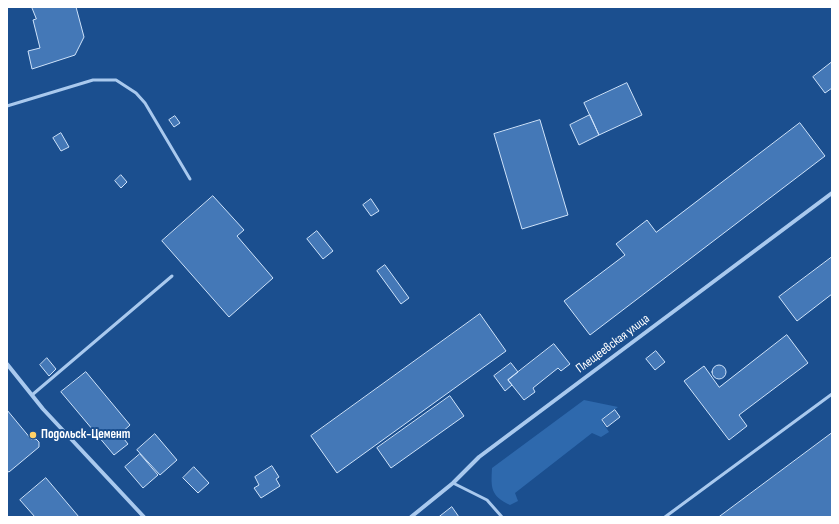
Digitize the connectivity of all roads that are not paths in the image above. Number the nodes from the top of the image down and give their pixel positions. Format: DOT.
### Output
graph roads {
  1 [pos="7,106"];
  2 [pos="190,179"];
  3 [pos="832,193"];
  4 [pos="172,276"];
  5 [pos="7,364"];
  6 [pos="32,394"];
  7 [pos="832,394"];
  8 [pos="453,484"];
  9 [pos="144,517"];
  10 [pos="411,517"];
  11 [pos="502,517"];
  12 [pos="665,517"];
  1 -- 2 [label="lane"];
  3 -- 8 [label="street, Плещеевская улица"];
  4 -- 6 [label="lane"];
  5 -- 6 [label="street"];
  6 -- 9 [label="street"];
  7 -- 12 [label="lane"];
  8 -- 10 [label="street, Плещеевская улица"];
  8 -- 11 [label="lane"];
}
